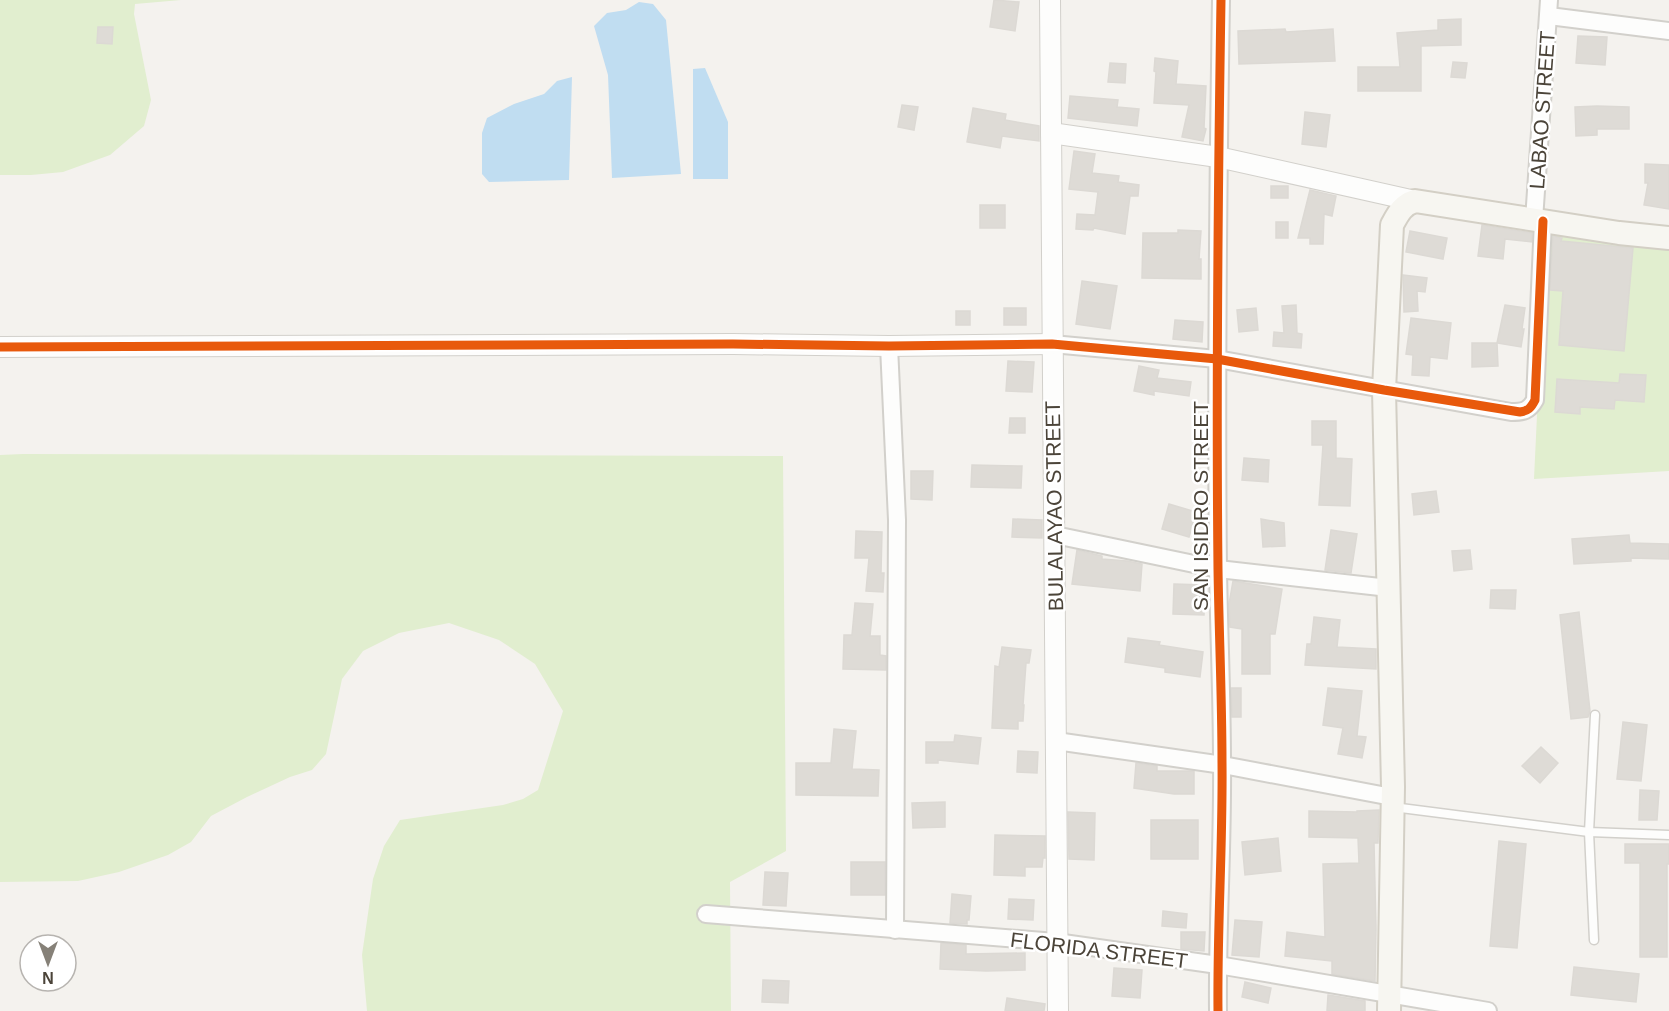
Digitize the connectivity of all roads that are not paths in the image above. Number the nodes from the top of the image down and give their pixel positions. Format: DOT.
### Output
graph roads {
  1 [pos="1050,0"];
  2 [pos="1221,0"];
  3 [pos="1549,8"];
  4 [pos="1669,31"];
  5 [pos="1051,133"];
  6 [pos="1218,157"];
  7 [pos="1415,201"];
  8 [pos="1539,220"];
  9 [pos="1669,238"];
  10 [pos="1052,344"];
  11 [pos="0,346"];
  12 [pos="889,346"];
  13 [pos="1217,359"];
  14 [pos="1384,390"];
  15 [pos="1055,535"];
  16 [pos="1218,569"];
  17 [pos="1389,588"];
  18 [pos="1595,715"];
  19 [pos="1056,741"];
  20 [pos="1222,765"];
  21 [pos="1392,802"];
  22 [pos="1589,832"];
  23 [pos="1669,835"];
  24 [pos="706,914"];
  25 [pos="896,930"];
  26 [pos="1594,940"];
  27 [pos="1056,942"];
  28 [pos="1218,965"];
  29 [pos="1389,1003"];
  30 [pos="1058,1011"];
  31 [pos="1218,1011"];
  32 [pos="1488,1011"];
  1 -- 5 [label="street, BULALAYAO STREET"];
  2 -- 6 [label="street, SAN ISIDRO STREET"];
  3 -- 4 [label="street"];
  3 -- 8 [label="street, LABAO STREET"];
  5 -- 6 [label="street"];
  5 -- 10 [label="street, BULALAYAO STREET"];
  6 -- 7 [label="street"];
  6 -- 13 [label="street, SAN ISIDRO STREET"];
  7 -- 8 [label="main road"];
  7 -- 14 [label="main road"];
  8 -- 9 [label="main road"];
  8 -- 14 [label="street, LABAO STREET"];
  10 -- 12 [label="street"];
  10 -- 13 [label="street"];
  10 -- 15 [label="street, BULALAYAO STREET"];
  11 -- 12 [label="street"];
  12 -- 25 [label="street"];
  13 -- 14 [label="street"];
  13 -- 16 [label="street, SAN ISIDRO STREET"];
  14 -- 17 [label="main road"];
  15 -- 16 [label="street"];
  15 -- 19 [label="street, BULALAYAO STREET"];
  16 -- 17 [label="street"];
  16 -- 20 [label="street, SAN ISIDRO STREET"];
  17 -- 21 [label="main road"];
  18 -- 22 [label="lane"];
  19 -- 20 [label="street"];
  19 -- 27 [label="street, BULALAYAO STREET"];
  20 -- 21 [label="street"];
  20 -- 28 [label="street, SAN ISIDRO STREET"];
  21 -- 22 [label="lane"];
  21 -- 29 [label="main road"];
  22 -- 23 [label="lane"];
  22 -- 26 [label="lane"];
  24 -- 25 [label="street, FLORIDA STREET"];
  25 -- 27 [label="street, FLORIDA STREET"];
  27 -- 28 [label="street, FLORIDA STREET"];
  27 -- 30 [label="street, BULALAYAO STREET"];
  28 -- 29 [label="street, FLORIDA STREET"];
  28 -- 31 [label="street, SAN ISIDRO STREET"];
  29 -- 32 [label="street, FLORIDA STREET"];
}
